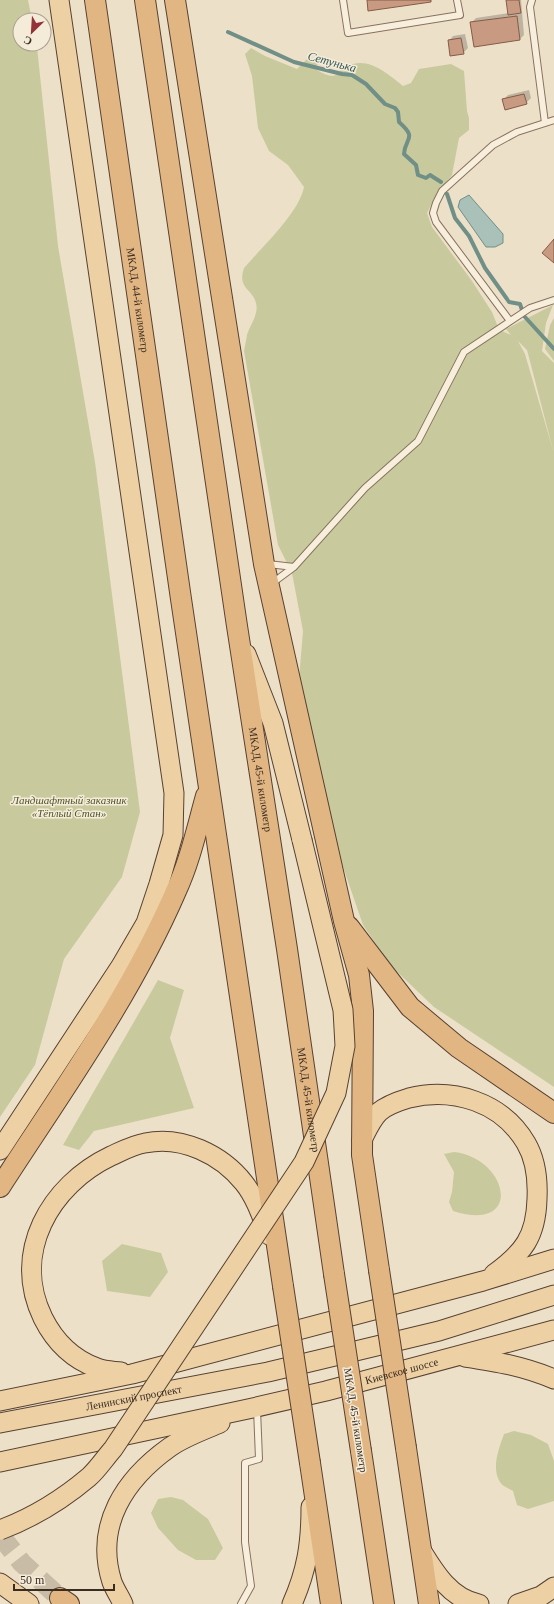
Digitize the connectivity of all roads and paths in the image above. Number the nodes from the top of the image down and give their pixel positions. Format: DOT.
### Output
graph roads {
  1 [pos="59,0"];
  2 [pos="95,0"];
  3 [pos="145,0"];
  4 [pos="175,0"];
  5 [pos="344,0"];
  6 [pos="457,0"];
  7 [pos="532,0"];
  8 [pos="554,120"];
  9 [pos="545,123"];
  10 [pos="554,300"];
  11 [pos="510,321"];
  12 [pos="264,564"];
  13 [pos="294,567"];
  14 [pos="268,587"];
  15 [pos="239,637"];
  16 [pos="208,788"];
  17 [pos="344,921"];
  18 [pos="554,1113"];
  19 [pos="362,1140"];
  20 [pos="0,1150"];
  21 [pos="0,1187"];
  22 [pos="554,1259"];
  23 [pos="483,1281"];
  24 [pos="283,1284"];
  25 [pos="554,1295"];
  26 [pos="554,1330"];
  27 [pos="455,1356"];
  28 [pos="132,1374"];
  29 [pos="554,1379"];
  30 [pos="0,1401"];
  31 [pos="253,1408"];
  32 [pos="0,1423"];
  33 [pos="0,1462"];
  34 [pos="310,1465"];
  35 [pos="0,1530"];
  36 [pos="421,1550"];
  37 [pos="0,1583"];
  38 [pos="554,1587"];
  39 [pos="30,1604"];
  40 [pos="123,1604"];
  41 [pos="242,1604"];
  42 [pos="292,1604"];
  43 [pos="331,1604"];
  44 [pos="384,1604"];
  45 [pos="429,1604"];
  46 [pos="480,1604"];
  47 [pos="518,1604"];
  1 -- 20 [label="main road"];
  2 -- 16 [label="highway, МКАД, 44-й километр"];
  3 -- 15 [label="highway, МКАД, 45-й километр"];
  4 -- 12 [label="highway"];
  5 -- 6 [label="lane"];
  7 -- 9 [label="lane"];
  8 -- 9 [label="lane"];
  9 -- 11 [label="lane"];
  10 -- 11 [label="lane"];
  11 -- 13 [label="lane"];
  12 -- 13 [label="lane"];
  12 -- 14 [label="highway"];
  13 -- 14 [label="lane"];
  14 -- 17 [label="highway"];
  15 -- 35 [label="main road, bridge"];
  15 -- 44 [label="highway, МКАД, 45-й километр, bridge"];
  16 -- 21 [label="highway"];
  16 -- 24 [label="highway"];
  17 -- 18 [label="highway"];
  17 -- 19 [label="highway"];
  19 -- 23 [label="main road"];
  19 -- 36 [label="highway, bridge"];
  22 -- 23 [label="main road"];
  23 -- 28 [label="main road"];
  24 -- 28 [label="main road"];
  24 -- 34 [label="highway, bridge"];
  25 -- 32 [label="main road, Ленинский проспект"];
  26 -- 27 [label="main road, Киевское шоссе"];
  27 -- 29 [label="main road"];
  27 -- 31 [label="main road, Киевское шоссе"];
  28 -- 30 [label="main road"];
  31 -- 33 [label="main road"];
  31 -- 40 [label="main road"];
  31 -- 41 [label="lane"];
  34 -- 42 [label="main road"];
  34 -- 43 [label="highway"];
  36 -- 45 [label="highway"];
  36 -- 46 [label="main road"];
  37 -- 39 [label="main road"];
  38 -- 47 [label="main road"];
}
